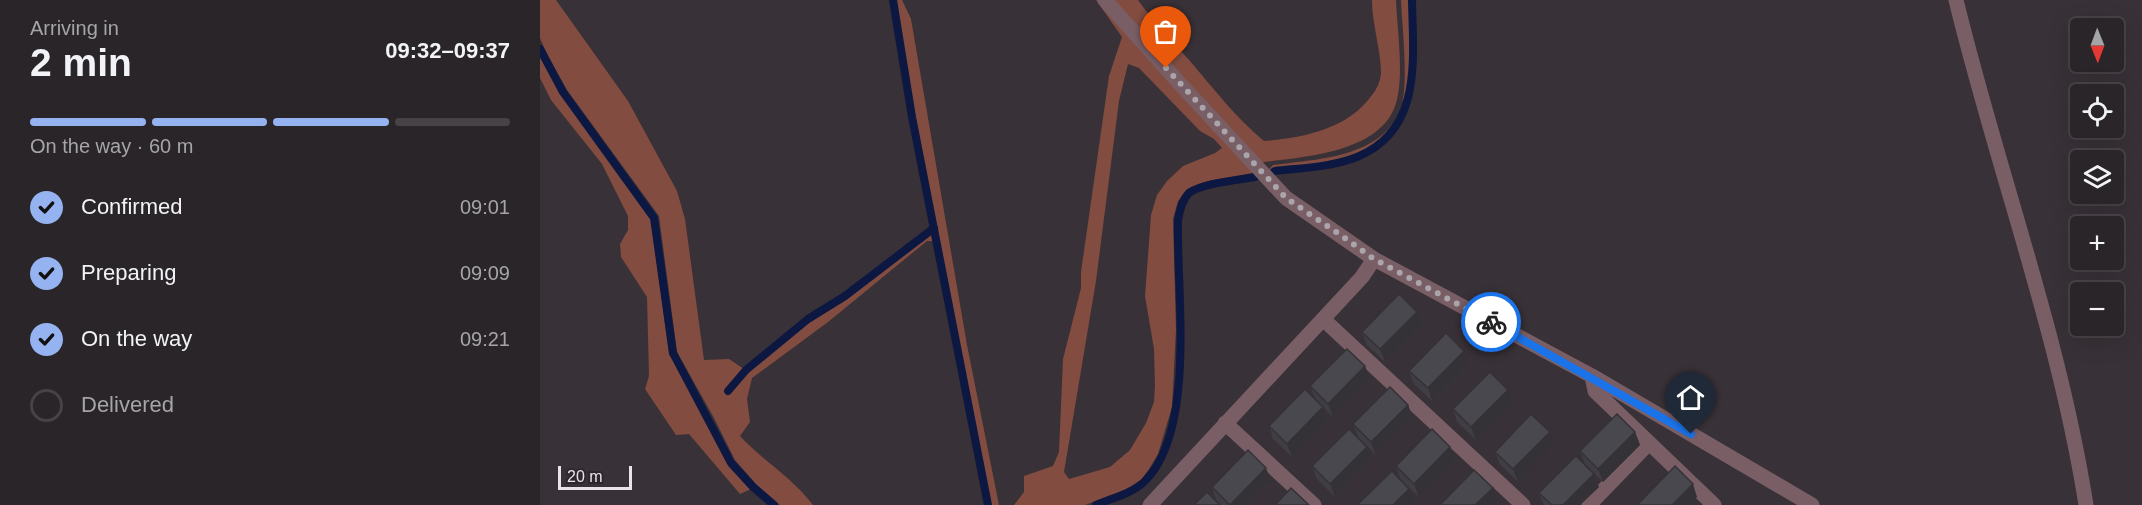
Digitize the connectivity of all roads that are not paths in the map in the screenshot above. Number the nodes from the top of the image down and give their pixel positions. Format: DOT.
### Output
graph roads {
  1 [pos="1105,0"];
  2 [pos="1956,0"];
  3 [pos="1374,259"];
  4 [pos="1323,319"];
  5 [pos="1592,376"];
  6 [pos="1225,423"];
  7 [pos="1648,444"];
  8 [pos="1150,505"];
  9 [pos="1314,505"];
  10 [pos="1523,505"];
  11 [pos="1589,505"];
  12 [pos="1714,505"];
  13 [pos="1812,505"];
  14 [pos="2086,505"];
  1 -- 3 [label="street"];
  2 -- 14 [label="street"];
  3 -- 4 [label="street"];
  3 -- 5 [label="street"];
  4 -- 6 [label="street"];
  4 -- 10 [label="street"];
  5 -- 7 [label="street"];
  5 -- 13 [label="street"];
  6 -- 8 [label="street"];
  6 -- 9 [label="street"];
  7 -- 11 [label="street"];
  7 -- 12 [label="street"];
}
